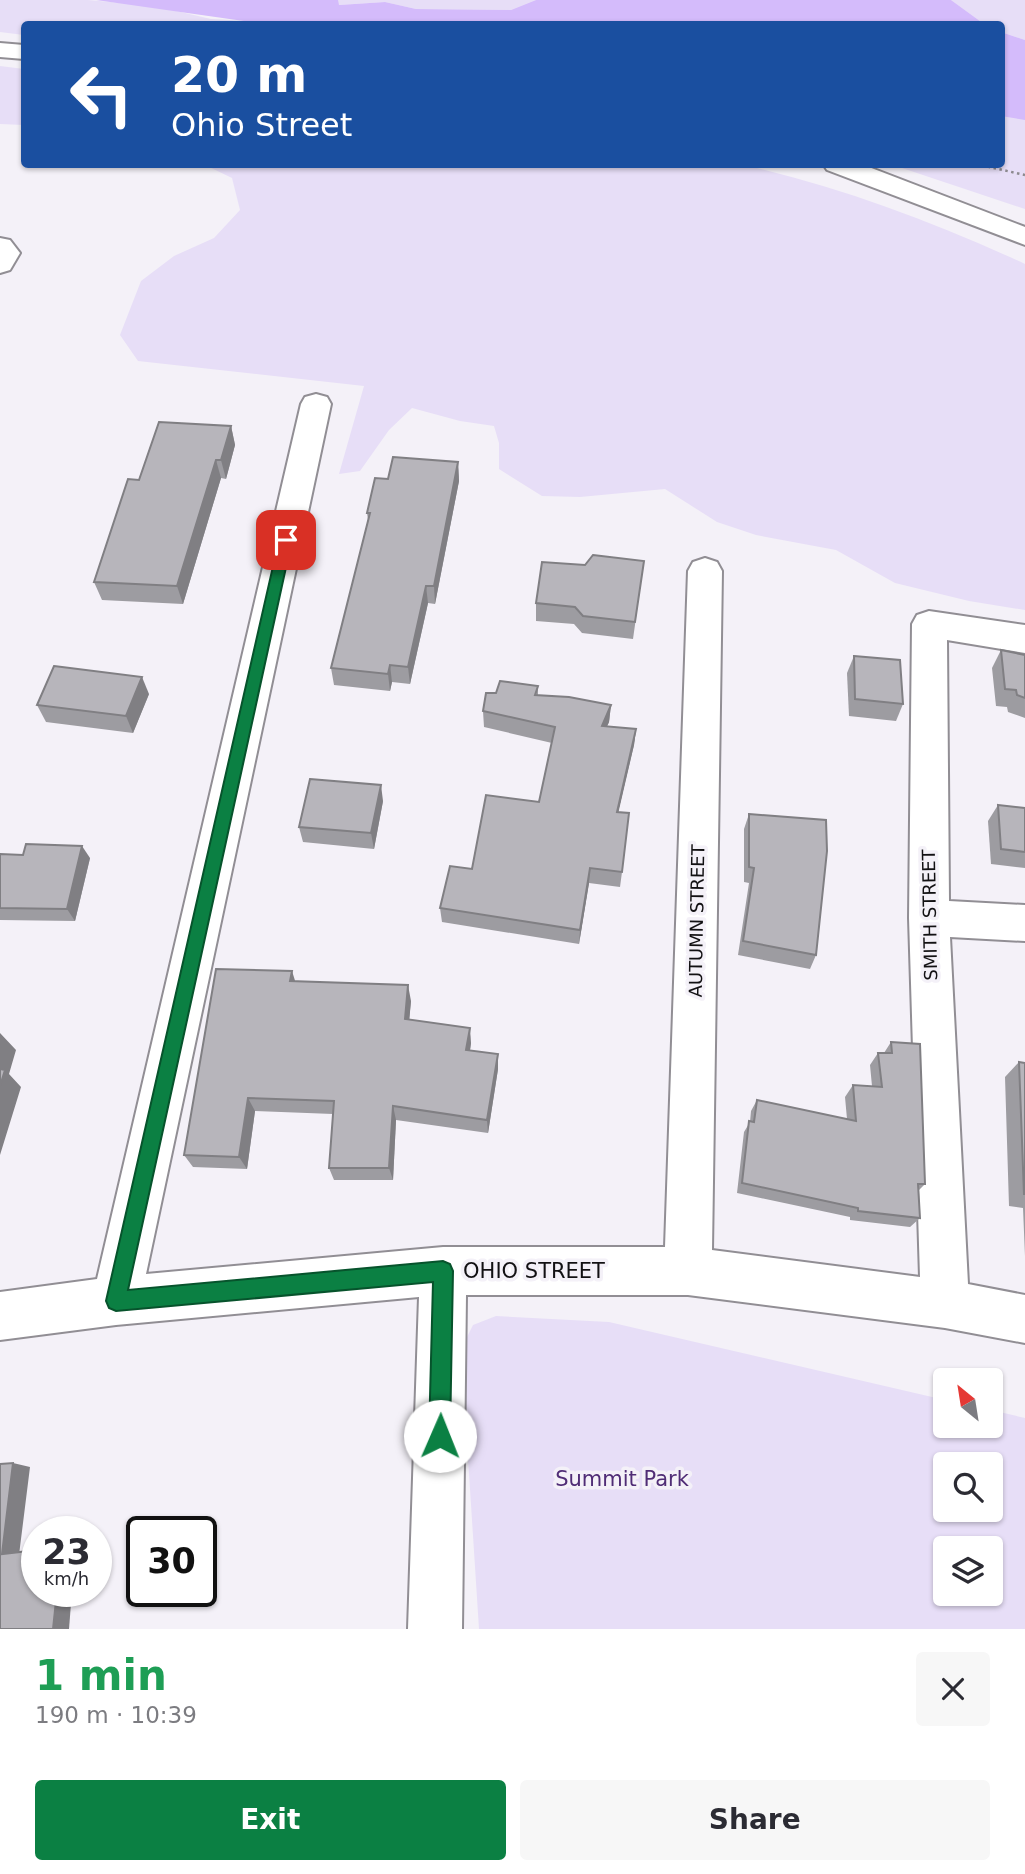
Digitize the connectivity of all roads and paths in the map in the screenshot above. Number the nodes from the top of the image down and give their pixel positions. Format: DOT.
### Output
graph roads {
  1 [pos="0,50"];
  2 [pos="21,52"];
  3 [pos="846,168"];
  4 [pos="993,168"];
  5 [pos="1025,175"];
  6 [pos="1025,237"];
  7 [pos="316,404"];
  8 [pos="705,571"];
  9 [pos="1025,639"];
  10 [pos="929,918"];
  11 [pos="1025,923"];
  12 [pos="443,1271"];
  13 [pos="688,1271"];
  14 [pos="116,1301"];
  15 [pos="945,1304"];
  16 [pos="0,1315"];
  17 [pos="1025,1320"];
  18 [pos="435,1629"];
  1 -- 2 [label="street"];
  3 -- 6 [label="street"];
  4 -- 5 [label="path"];
  7 -- 14 [label="street"];
  8 -- 13 [label="street, AUTUMN STREET"];
  9 -- 10 [label="street, SMITH STREET"];
  10 -- 11 [label="street"];
  10 -- 15 [label="street, SMITH STREET"];
  12 -- 13 [label="street, OHIO STREET"];
  12 -- 14 [label="street, OHIO STREET"];
  12 -- 18 [label="street"];
  13 -- 15 [label="street, OHIO STREET"];
  14 -- 16 [label="street, OHIO STREET"];
  15 -- 17 [label="street, OHIO STREET"];
}
